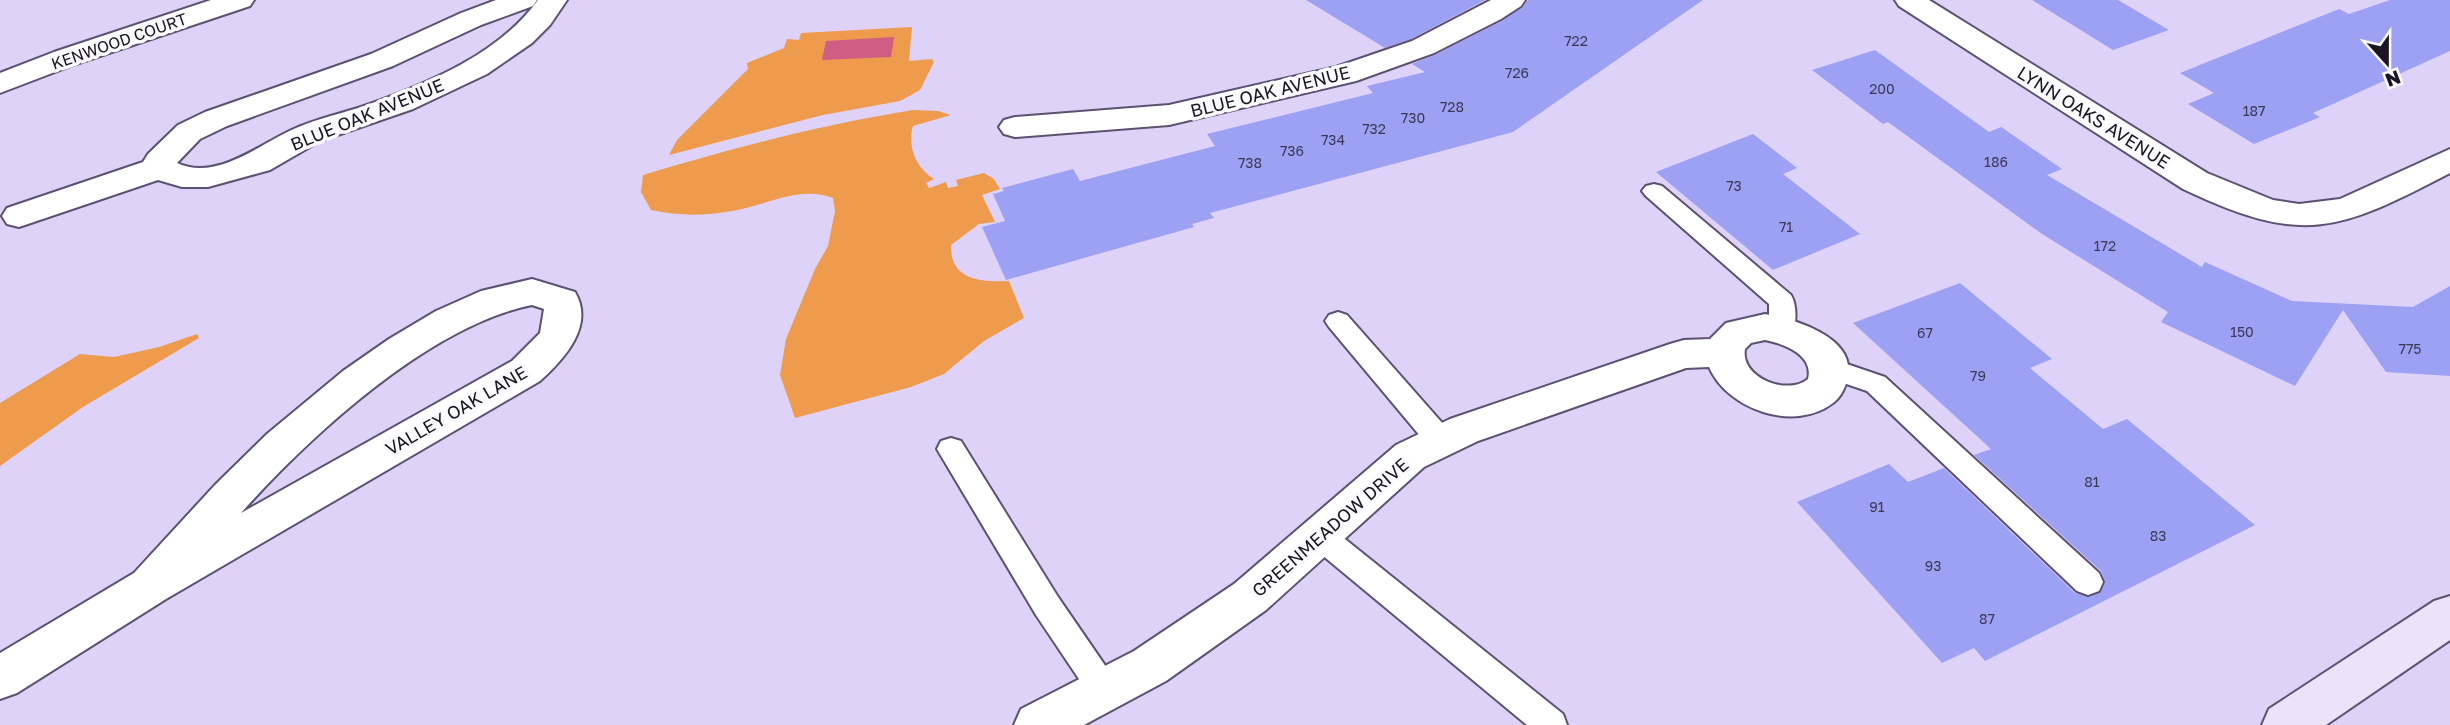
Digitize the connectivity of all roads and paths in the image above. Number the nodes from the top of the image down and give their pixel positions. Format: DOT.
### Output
graph roads {
  1 [pos="240,0"];
  2 [pos="523,0"];
  3 [pos="554,0"];
  4 [pos="1511,0"];
  5 [pos="1909,0"];
  6 [pos="0,84"];
  7 [pos="1015,127"];
  8 [pos="2450,159"];
  9 [pos="160,168"];
  10 [pos="1654,191"];
  11 [pos="19,216"];
  12 [pos="1338,321"];
  13 [pos="1782,329"];
  14 [pos="1723,352"];
  15 [pos="1829,368"];
  16 [pos="1441,440"];
  17 [pos="951,449"];
  18 [pos="1320,536"];
  19 [pos="2088,582"];
  20 [pos="150,586"];
  21 [pos="2450,615"];
  22 [pos="0,678"];
  23 [pos="1104,690"];
  24 [pos="1038,725"];
  25 [pos="1551,725"];
  26 [pos="2286,725"];
  1 -- 6 [label="street, KENWOOD COURT"];
  2 -- 9 [label="street"];
  3 -- 9 [label="street, BLUE OAK AVENUE"];
  4 -- 7 [label="street, BLUE OAK AVENUE"];
  5 -- 8 [label="street, LYNN OAKS AVENUE"];
  9 -- 11 [label="street"];
  10 -- 13 [label="lane"];
  12 -- 16 [label="lane"];
  13 -- 14 [label="street"];
  13 -- 15 [label="street"];
  14 -- 15 [label="street"];
  14 -- 16 [label="street, GREENMEADOW DRIVE"];
  15 -- 19 [label="lane"];
  16 -- 18 [label="street, GREENMEADOW DRIVE"];
  17 -- 23 [label="lane"];
  18 -- 23 [label="street, GREENMEADOW DRIVE"];
  18 -- 25 [label="lane"];
  20 -- 20 [label="street, VALLEY OAK LANE"];
  20 -- 22 [label="street, VALLEY OAK LANE"];
  21 -- 26 [label="main road"];
  23 -- 24 [label="street, GREENMEADOW DRIVE"];
}
